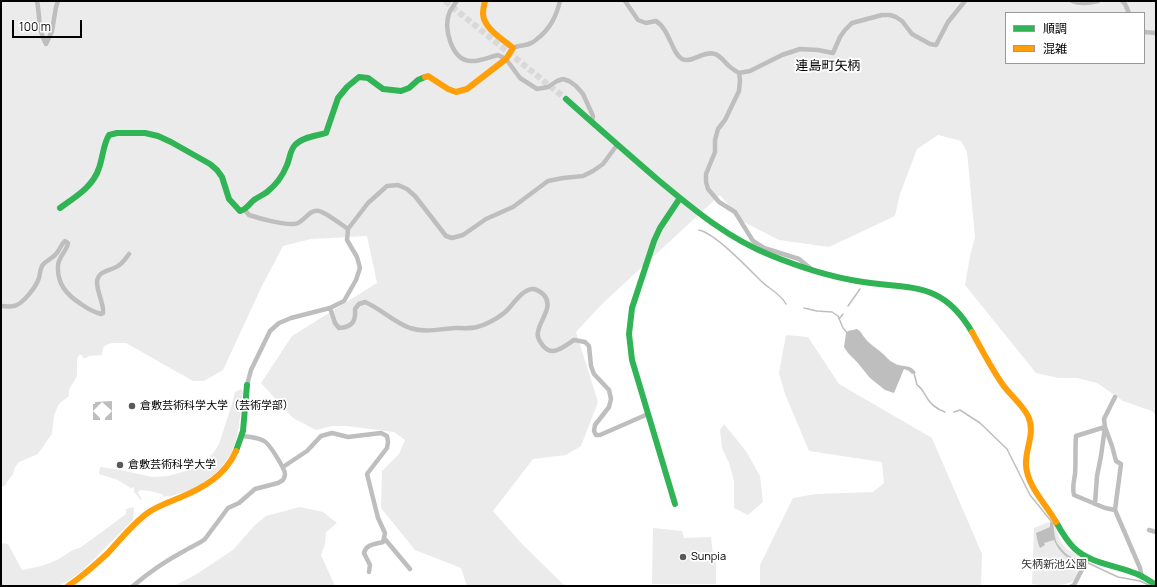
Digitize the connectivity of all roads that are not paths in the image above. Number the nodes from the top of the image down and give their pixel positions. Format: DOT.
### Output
graph roads {
  1 [pos="37,1"];
  2 [pos="58,1"];
  3 [pos="457,1"];
  4 [pos="485,1"];
  5 [pos="560,1"];
  6 [pos="625,1"];
  7 [pos="965,1"];
  8 [pos="1072,1"];
  9 [pos="1098,1"];
  10 [pos="1122,1"];
  11 [pos="1129,12"];
  12 [pos="1145,32"];
  13 [pos="1156,34"];
  14 [pos="513,48"];
  15 [pos="506,59"];
  16 [pos="739,73"];
  17 [pos="566,99"];
  18 [pos="592,122"];
  19 [pos="617,145"];
  20 [pos="680,198"];
  21 [pos="60,208"];
  22 [pos="246,210"];
  23 [pos="348,229"];
  24 [pos="129,254"];
  25 [pos="813,270"];
  26 [pos="1,306"];
  27 [pos="330,308"];
  28 [pos="247,385"];
  29 [pos="1115,397"];
  30 [pos="648,414"];
  31 [pos="1104,427"];
  32 [pos="242,436"];
  33 [pos="283,468"];
  34 [pos="675,504"];
  35 [pos="1095,504"];
  36 [pos="1115,510"];
  37 [pos="1149,530"];
  38 [pos="1156,532"];
  39 [pos="384,538"];
  40 [pos="1087,560"];
  41 [pos="410,569"];
  42 [pos="369,572"];
  43 [pos="1142,577"];
  44 [pos="1156,585"];
  45 [pos="68,586"];
  46 [pos="133,586"];
  47 [pos="1073,586"];
  1 -- 2 [label="street"];
  3 -- 15 [label="street"];
  4 -- 14 [label="street"];
  5 -- 14 [label="street"];
  6 -- 16 [label="street"];
  7 -- 16 [label="street"];
  8 -- 9 [label="street"];
  10 -- 11 [label="street"];
  12 -- 13 [label="street"];
  14 -- 15 [label="street"];
  15 -- 18 [label="street"];
  15 -- 22 [label="street"];
  16 -- 25 [label="street"];
  17 -- 18 [label="street"];
  18 -- 19 [label="street"];
  19 -- 20 [label="street"];
  19 -- 23 [label="street"];
  20 -- 25 [label="street"];
  20 -- 30 [label="street"];
  21 -- 22 [label="street"];
  22 -- 23 [label="street"];
  23 -- 27 [label="street"];
  24 -- 26 [label="street"];
  25 -- 40 [label="street"];
  27 -- 28 [label="street"];
  27 -- 30 [label="street"];
  28 -- 32 [label="street"];
  29 -- 31 [label="street"];
  30 -- 34 [label="street"];
  31 -- 35 [label="street"];
  31 -- 35 [label="street"];
  31 -- 36 [label="street"];
  32 -- 33 [label="street"];
  32 -- 45 [label="street"];
  33 -- 39 [label="street"];
  33 -- 46 [label="street"];
  35 -- 36 [label="street"];
  36 -- 43 [label="street"];
  37 -- 38 [label="street"];
  39 -- 41 [label="street"];
  39 -- 42 [label="street"];
  40 -- 43 [label="street"];
  40 -- 47 [label="street"];
  43 -- 44 [label="street"];
}
